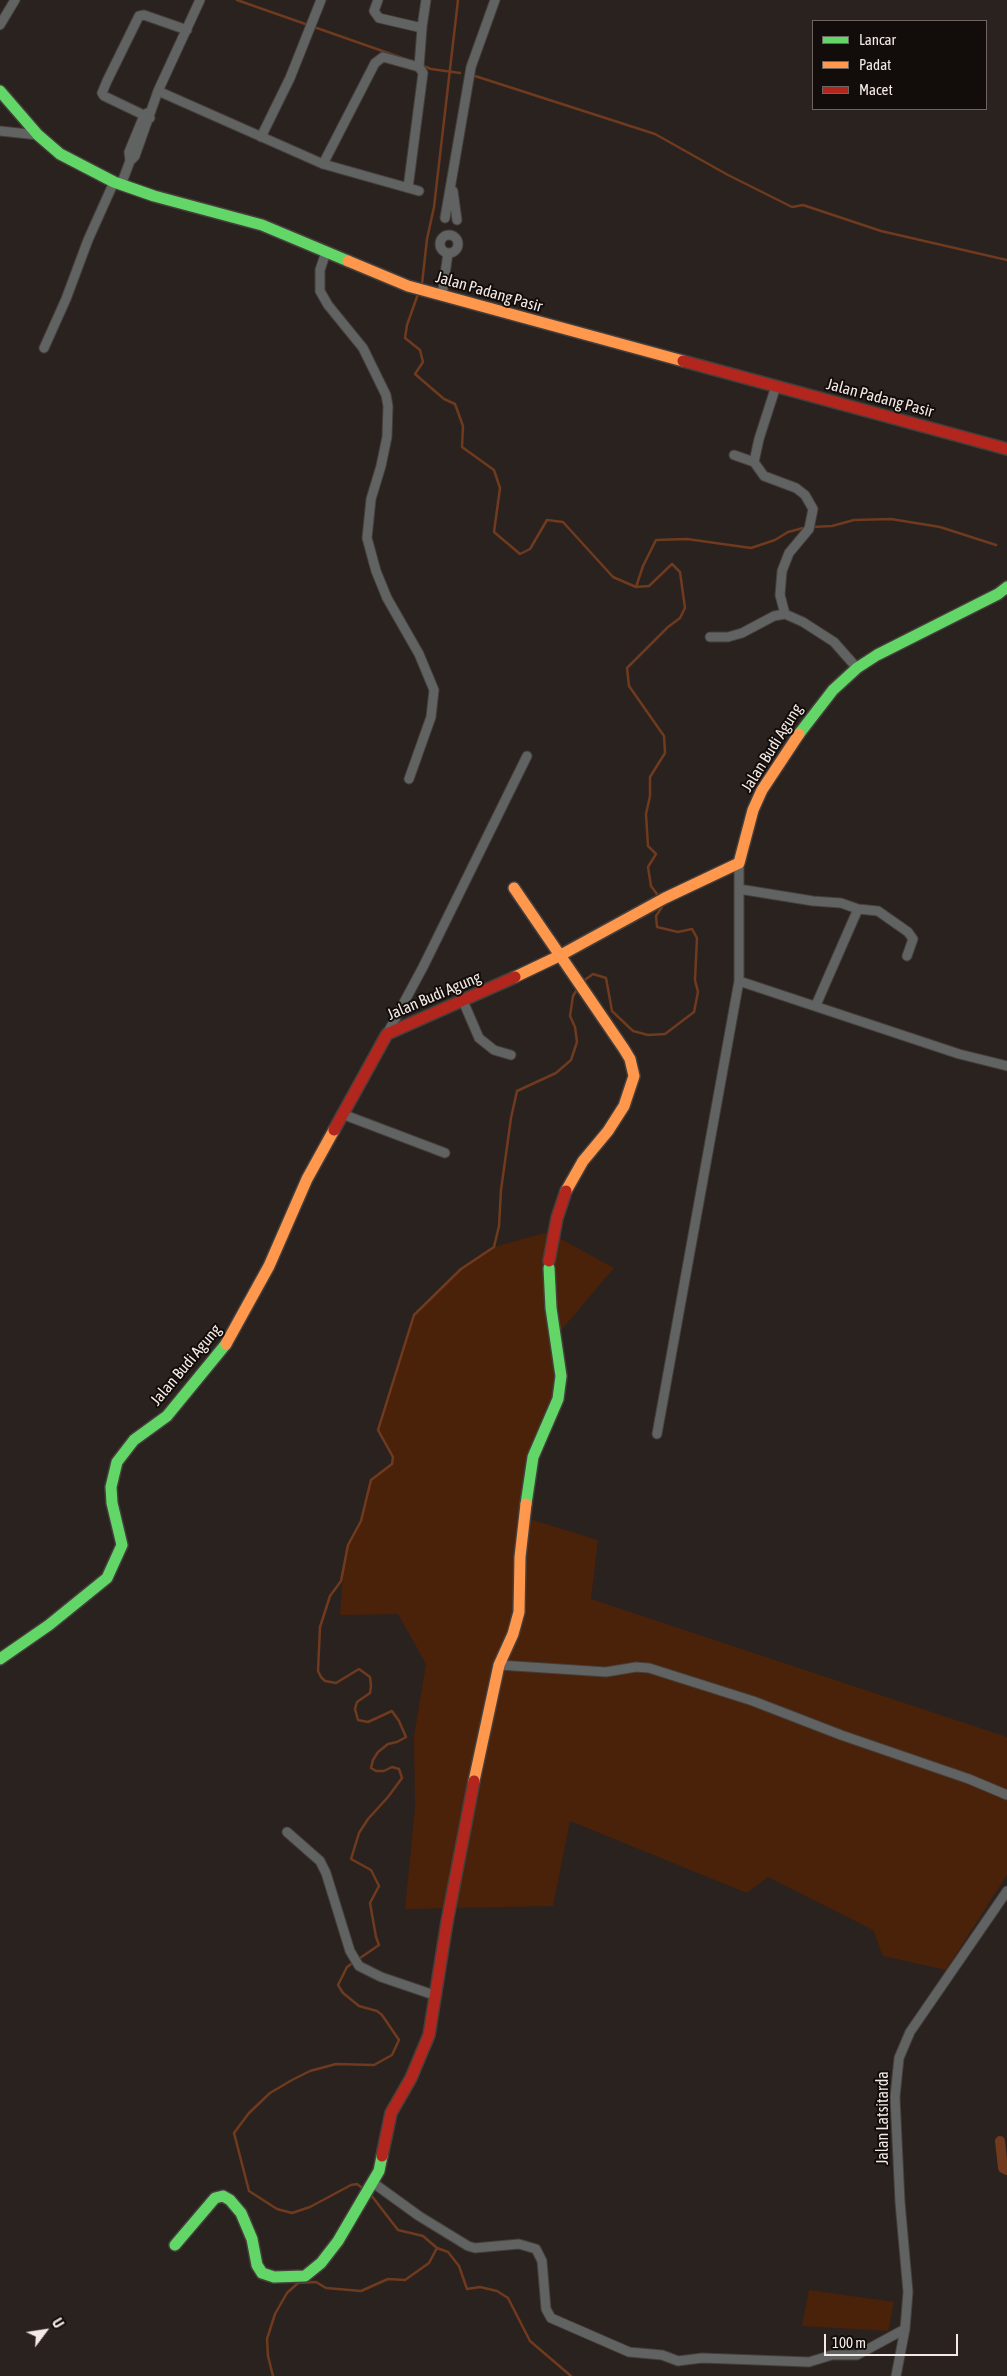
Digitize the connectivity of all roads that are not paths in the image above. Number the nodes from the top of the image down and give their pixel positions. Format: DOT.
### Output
graph roads {
  1 [pos="15,0"];
  2 [pos="200,0"];
  3 [pos="321,0"];
  4 [pos="378,0"];
  5 [pos="426,0"];
  6 [pos="495,0"];
  7 [pos="0,25"];
  8 [pos="422,27"];
  9 [pos="186,30"];
  10 [pos="419,64"];
  11 [pos="0,91"];
  12 [pos="158,91"];
  13 [pos="148,115"];
  14 [pos="0,131"];
  15 [pos="38,135"];
  16 [pos="261,137"];
  17 [pos="323,164"];
  18 [pos="451,181"];
  19 [pos="117,184"];
  20 [pos="408,188"];
  21 [pos="420,191"];
  22 [pos="443,237"];
  23 [pos="456,238"];
  24 [pos="326,252"];
  25 [pos="448,253"];
  26 [pos="437,294"];
  27 [pos="44,348"];
  28 [pos="776,386"];
  29 [pos="1007,449"];
  30 [pos="734,454"];
  31 [pos="754,462"];
  32 [pos="1007,587"];
  33 [pos="785,614"];
  34 [pos="710,637"];
  35 [pos="857,668"];
  36 [pos="527,756"];
  37 [pos="408,779"];
  38 [pos="739,863"];
  39 [pos="514,888"];
  40 [pos="739,889"];
  41 [pos="858,909"];
  42 [pos="559,956"];
  43 [pos="907,956"];
  44 [pos="739,981"];
  45 [pos="463,1001"];
  46 [pos="816,1005"];
  47 [pos="387,1034"];
  48 [pos="511,1055"];
  49 [pos="1007,1066"];
  50 [pos="342,1114"];
  51 [pos="446,1153"];
  52 [pos="657,1434"];
  53 [pos="0,1659"];
  54 [pos="499,1665"];
  55 [pos="1007,1794"];
  56 [pos="287,1832"];
  57 [pos="1007,1891"];
  58 [pos="434,1994"];
  59 [pos="370,2185"];
  60 [pos="175,2245"];
  61 [pos="905,2329"];
  62 [pos="896,2376"];
  1 -- 7 [label="street"];
  2 -- 9 [label="street"];
  3 -- 16 [label="street"];
  4 -- 8 [label="street"];
  5 -- 8 [label="street"];
  6 -- 18 [label="street"];
  8 -- 10 [label="street"];
  9 -- 12 [label="street"];
  9 -- 13 [label="street"];
  10 -- 17 [label="street"];
  10 -- 20 [label="street"];
  11 -- 15 [label="main road, Jalan Padang Pasir"];
  12 -- 13 [label="street"];
  12 -- 16 [label="street"];
  13 -- 19 [label="street"];
  14 -- 15 [label="street"];
  15 -- 19 [label="main road, Jalan Padang Pasir"];
  16 -- 17 [label="street"];
  17 -- 20 [label="street"];
  18 -- 22 [label="street"];
  18 -- 23 [label="street"];
  19 -- 24 [label="main road, Jalan Padang Pasir"];
  19 -- 27 [label="street"];
  20 -- 21 [label="street"];
  22 -- 23 [label="street"];
  22 -- 25 [label="street"];
  23 -- 25 [label="street"];
  24 -- 26 [label="main road, Jalan Padang Pasir"];
  24 -- 37 [label="street"];
  25 -- 26 [label="street"];
  26 -- 28 [label="main road, Jalan Padang Pasir"];
  28 -- 29 [label="main road, Jalan Padang Pasir"];
  28 -- 31 [label="street"];
  30 -- 31 [label="street"];
  31 -- 33 [label="street"];
  32 -- 35 [label="main road, Jalan Budi Agung"];
  33 -- 34 [label="street"];
  33 -- 35 [label="street"];
  35 -- 38 [label="main road, Jalan Budi Agung"];
  36 -- 47 [label="street"];
  38 -- 40 [label="street"];
  38 -- 42 [label="main road, Jalan Budi Agung"];
  39 -- 42 [label="main road"];
  40 -- 41 [label="street"];
  40 -- 44 [label="street"];
  41 -- 43 [label="street"];
  41 -- 46 [label="street"];
  42 -- 45 [label="main road, Jalan Budi Agung"];
  42 -- 54 [label="main road"];
  44 -- 46 [label="street"];
  44 -- 52 [label="street"];
  45 -- 47 [label="main road, Jalan Budi Agung"];
  45 -- 48 [label="street"];
  46 -- 49 [label="street"];
  47 -- 50 [label="main road, Jalan Budi Agung"];
  50 -- 51 [label="street"];
  50 -- 53 [label="main road, Jalan Budi Agung"];
  54 -- 55 [label="street"];
  54 -- 58 [label="main road"];
  56 -- 58 [label="street"];
  57 -- 61 [label="street, Jalan Latsitarda"];
  58 -- 59 [label="main road"];
  59 -- 60 [label="main road"];
  59 -- 61 [label="street"];
  61 -- 62 [label="street, Jalan Latsitarda"];
}
